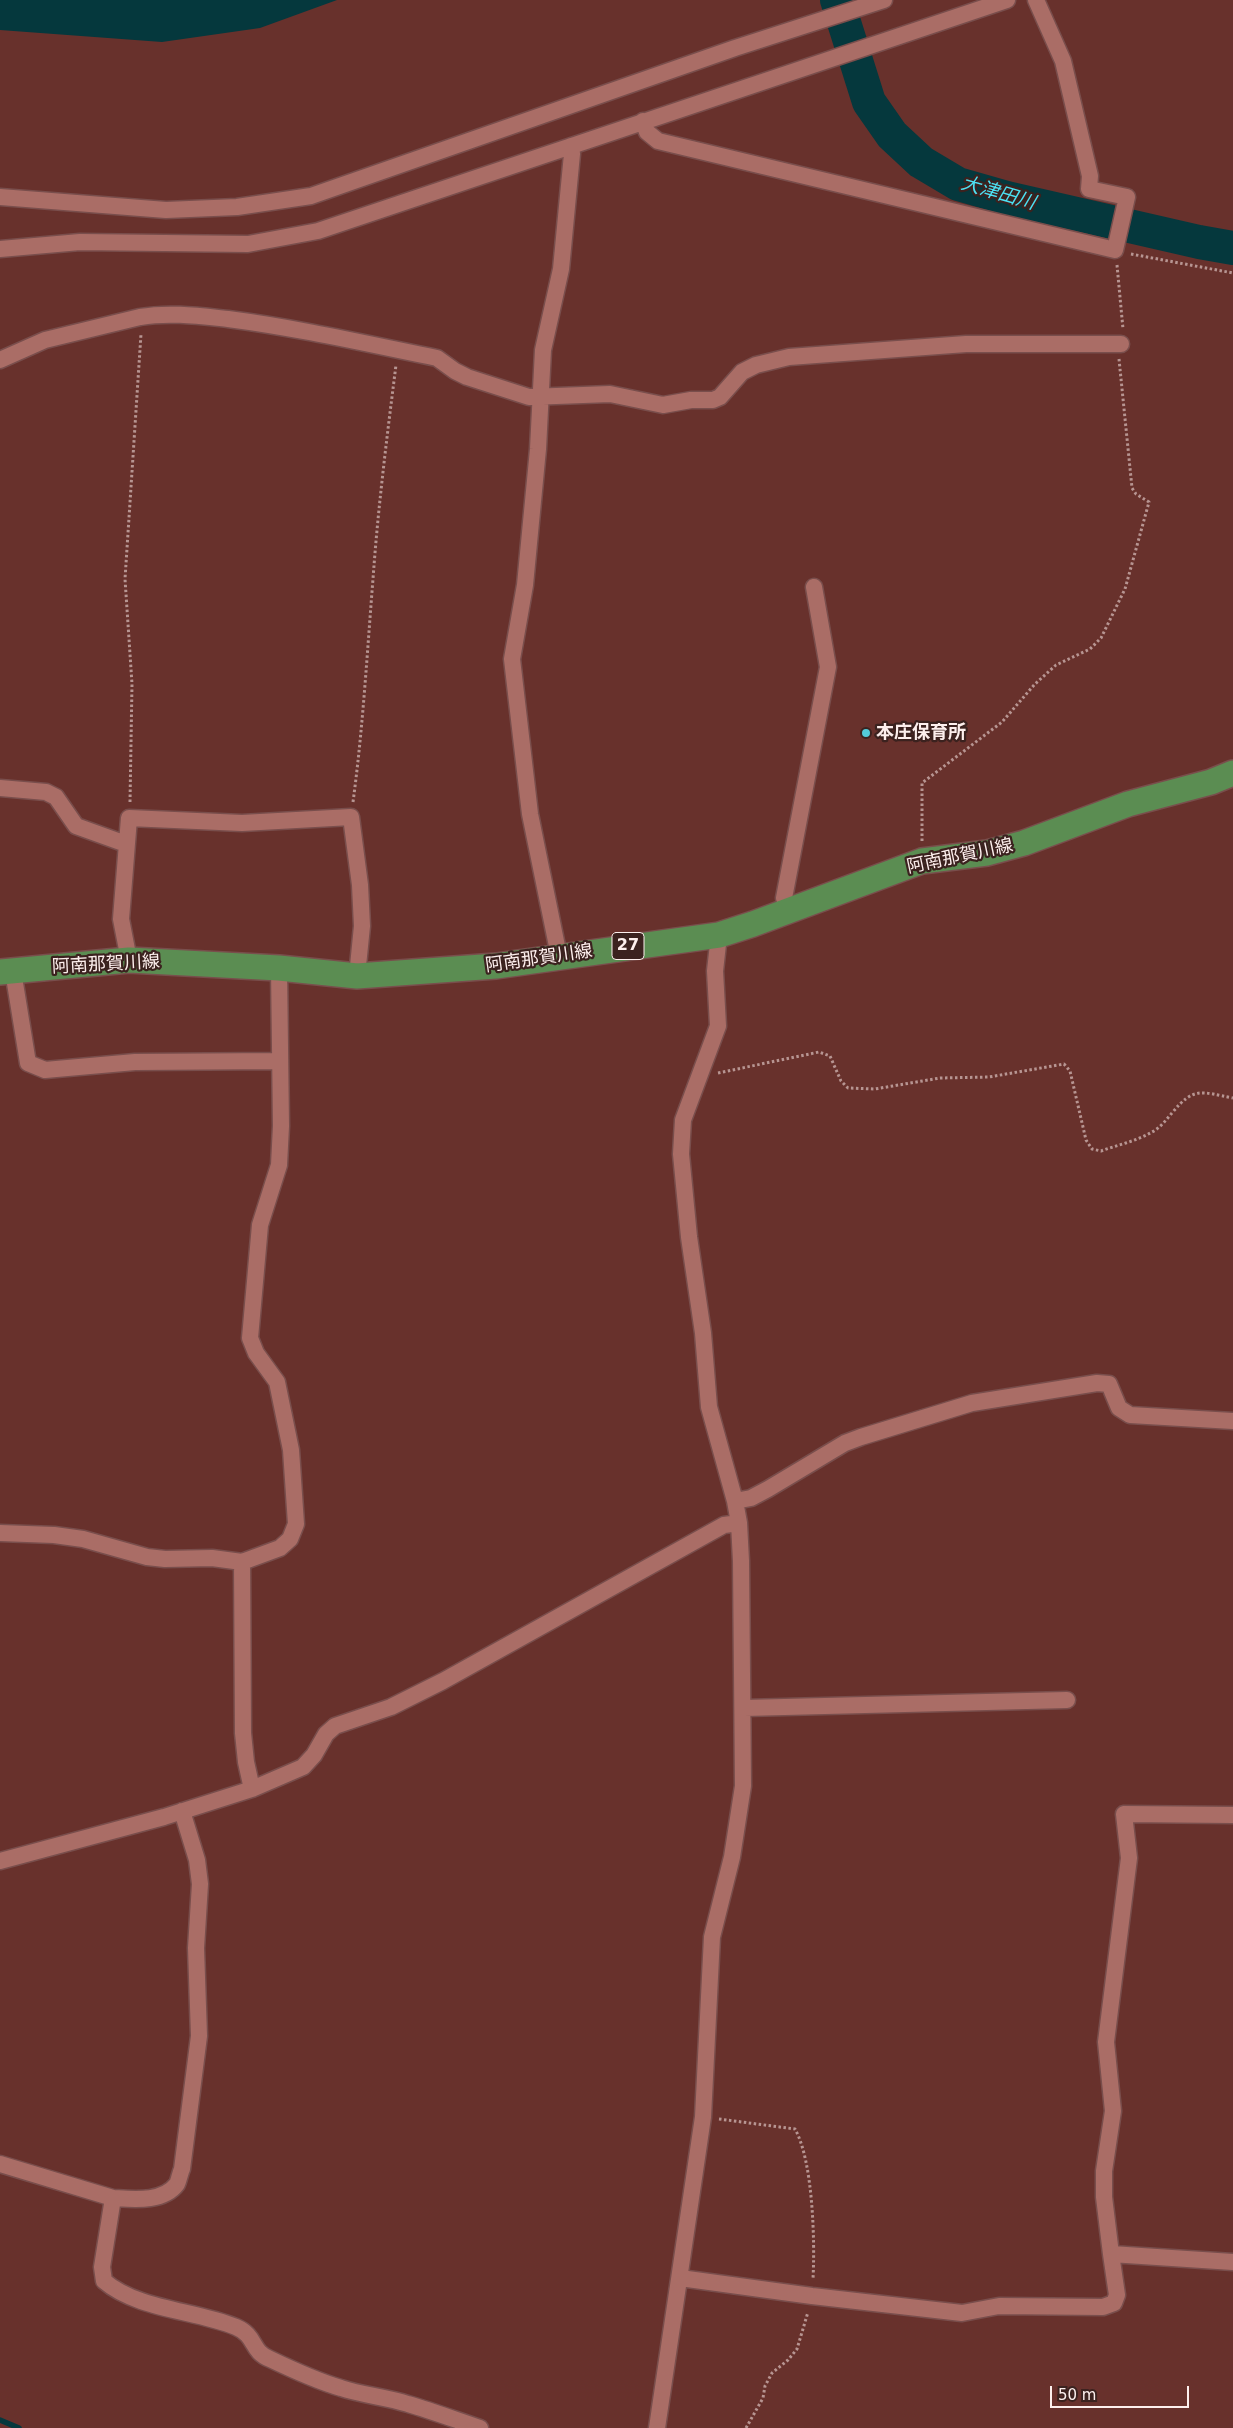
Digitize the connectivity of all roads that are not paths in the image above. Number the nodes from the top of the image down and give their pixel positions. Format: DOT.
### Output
graph roads {
  1 [pos="884,0"];
  2 [pos="1007,0"];
  3 [pos="1036,0"];
  4 [pos="643,121"];
  5 [pos="570,146"];
  6 [pos="0,197"];
  7 [pos="0,249"];
  8 [pos="1121,344"];
  9 [pos="0,360"];
  10 [pos="541,396"];
  11 [pos="814,587"];
  12 [pos="1233,773"];
  13 [pos="0,788"];
  14 [pos="126,844"];
  15 [pos="789,910"];
  16 [pos="720,934"];
  17 [pos="559,956"];
  18 [pos="129,960"];
  19 [pos="279,968"];
  20 [pos="7,972"];
  21 [pos="357,976"];
  22 [pos="279,1061"];
  23 [pos="1233,1421"];
  24 [pos="735,1501"];
  25 [pos="739,1523"];
  26 [pos="0,1533"];
  27 [pos="242,1562"];
  28 [pos="1067,1700"];
  29 [pos="744,1708"];
  30 [pos="252,1789"];
  31 [pos="182,1811"];
  32 [pos="1233,1815"];
  33 [pos="0,1861"];
  34 [pos="0,2164"];
  35 [pos="113,2198"];
  36 [pos="1111,2254"];
  37 [pos="1233,2262"];
  38 [pos="680,2278"];
  39 [pos="480,2428"];
  40 [pos="657,2428"];
  1 -- 6 [label="street"];
  2 -- 4 [label="street"];
  3 -- 4 [label="street"];
  4 -- 5 [label="street"];
  5 -- 7 [label="street"];
  5 -- 10 [label="street"];
  8 -- 10 [label="street"];
  9 -- 10 [label="street"];
  10 -- 17 [label="street"];
  11 -- 15 [label="street"];
  12 -- 15 [label="main road, 阿南那賀川線 / 27"];
  13 -- 14 [label="street"];
  14 -- 18 [label="street"];
  14 -- 21 [label="street"];
  15 -- 16 [label="main road, 阿南那賀川線 / 27"];
  16 -- 17 [label="main road, 阿南那賀川線 / 27"];
  16 -- 24 [label="street"];
  17 -- 21 [label="main road, 阿南那賀川線 / 27"];
  18 -- 19 [label="main road, 阿南那賀川線 / 27"];
  18 -- 20 [label="main road, 阿南那賀川線 / 27"];
  19 -- 21 [label="main road, 阿南那賀川線 / 27"];
  19 -- 22 [label="street"];
  20 -- 22 [label="street"];
  22 -- 27 [label="street"];
  23 -- 24 [label="street"];
  24 -- 25 [label="street"];
  25 -- 29 [label="street"];
  25 -- 30 [label="street"];
  26 -- 27 [label="street"];
  27 -- 30 [label="street"];
  28 -- 29 [label="street"];
  29 -- 38 [label="street"];
  30 -- 31 [label="street"];
  31 -- 33 [label="street"];
  31 -- 35 [label="street"];
  32 -- 36 [label="street"];
  34 -- 35 [label="street"];
  35 -- 39 [label="street"];
  36 -- 37 [label="street"];
  36 -- 38 [label="street"];
  38 -- 40 [label="street"];
}
